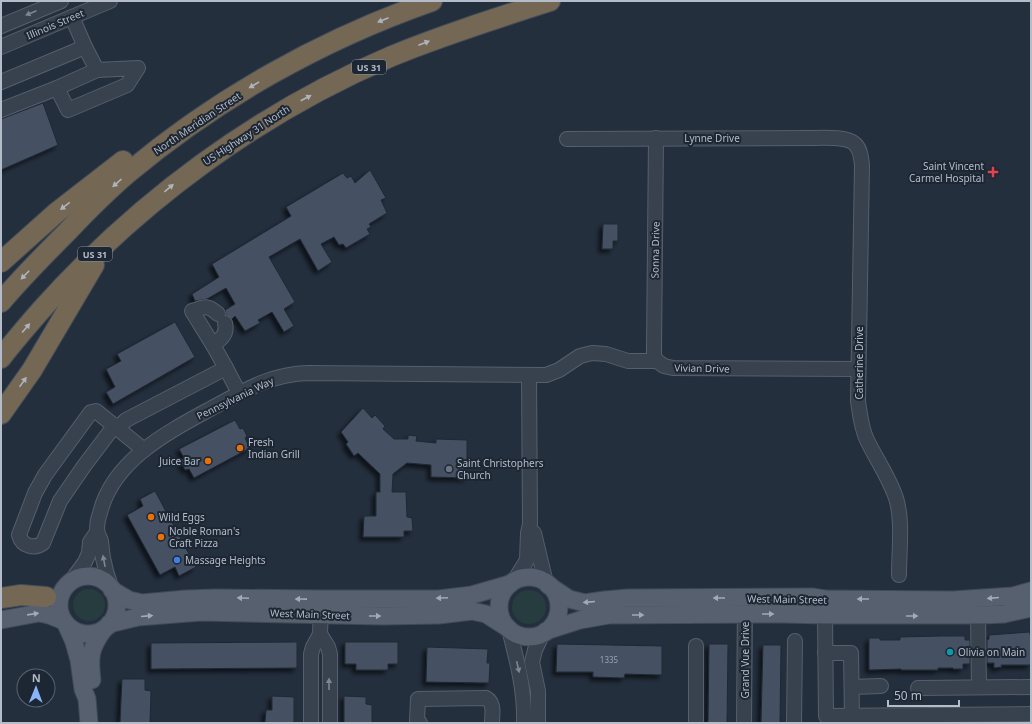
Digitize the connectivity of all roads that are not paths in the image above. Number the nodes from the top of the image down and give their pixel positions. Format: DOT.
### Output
graph roads {
  1 [pos="61,1"];
  2 [pos="110,1"];
  3 [pos="432,1"];
  4 [pos="550,1"];
  5 [pos="72,17"];
  6 [pos="1,26"];
  7 [pos="1,47"];
  8 [pos="85,47"];
  9 [pos="97,70"];
  10 [pos="1,82"];
  11 [pos="57,88"];
  12 [pos="226,101"];
  13 [pos="1,110"];
  14 [pos="656,138"];
  15 [pos="567,139"];
  16 [pos="856,145"];
  17 [pos="109,240"];
  18 [pos="1,262"];
  19 [pos="1,302"];
  20 [pos="213,345"];
  21 [pos="1,358"];
  22 [pos="657,361"];
  23 [pos="226,368"];
  24 [pos="858,369"];
  25 [pos="529,376"];
  26 [pos="240,393"];
  27 [pos="1,414"];
  28 [pos="116,427"];
  29 [pos="144,450"];
  30 [pos="530,524"];
  31 [pos="97,532"];
  32 [pos="899,575"];
  33 [pos="512,582"];
  34 [pos="547,584"];
  35 [pos="67,586"];
  36 [pos="112,590"];
  37 [pos="1031,591"];
  38 [pos="46,597"];
  39 [pos="1,598"];
  40 [pos="1,606"];
  41 [pos="745,606"];
  42 [pos="321,607"];
  43 [pos="1031,608"];
  44 [pos="978,615"];
  45 [pos="825,616"];
  46 [pos="1,620"];
  47 [pos="65,622"];
  48 [pos="107,627"];
  49 [pos="508,629"];
  50 [pos="544,632"];
  51 [pos="320,634"];
  52 [pos="795,641"];
  53 [pos="696,646"];
  54 [pos="825,653"];
  55 [pos="881,686"];
  56 [pos="852,687"];
  57 [pos="979,687"];
  58 [pos="1031,687"];
  59 [pos="918,688"];
  60 [pos="87,699"];
  61 [pos="1031,714"];
  62 [pos="852,716"];
  63 [pos="89,723"];
  64 [pos="311,723"];
  65 [pos="330,723"];
  66 [pos="420,723"];
  67 [pos="492,723"];
  68 [pos="524,723"];
  69 [pos="538,723"];
  70 [pos="696,723"];
  71 [pos="744,723"];
  72 [pos="794,723"];
  1 -- 6 [label="street, Illinois Street, one-way"];
  2 -- 5 [label="street, Illinois Street"];
  3 -- 12 [label="highway, North Meridian Street, one-way"];
  17 -- 4 [label="highway, US Highway 31 North / US 31, one-way"];
  5 -- 7 [label="street, Illinois Street"];
  5 -- 8 [label="street"];
  8 -- 9 [label="street"];
  8 -- 10 [label="street"];
  9 -- 11 [label="street"];
  9 -- 11 [label="street"];
  11 -- 13 [label="street"];
  12 -- 18 [label="highway, one-way"];
  12 -- 19 [label="highway, North Meridian Street, one-way"];
  14 -- 15 [label="street, Lynne Drive"];
  14 -- 16 [label="street, Lynne Drive"];
  14 -- 22 [label="street, Sonna Drive"];
  16 -- 24 [label="street, Catherine Drive"];
  21 -- 17 [label="highway, US Highway 31 North / US 31, one-way"];
  27 -- 17 [label="highway, one-way"];
  20 -- 20 [label="street"];
  20 -- 23 [label="street"];
  22 -- 24 [label="street, Vivian Drive"];
  22 -- 25 [label="street, Vivian Drive"];
  23 -- 26 [label="street"];
  23 -- 28 [label="street"];
  24 -- 32 [label="street, Catherine Drive"];
  25 -- 26 [label="street, Pennsylvania Way"];
  25 -- 30 [label="street"];
  26 -- 29 [label="street, Pennsylvania Way"];
  28 -- 28 [label="street"];
  28 -- 29 [label="street"];
  29 -- 31 [label="street, Pennsylvania Way"];
  30 -- 33 [label="street"];
  30 -- 34 [label="street"];
  31 -- 35 [label="street, Pennsylvania Way"];
  36 -- 31 [label="street, Pennsylvania Way, one-way"];
  33 -- 34 [label="main road"];
  33 -- 42 [label="main road, West Main Street, one-way"];
  33 -- 49 [label="main road"];
  41 -- 34 [label="main road, West Main Street, one-way"];
  34 -- 50 [label="main road"];
  35 -- 36 [label="main road"];
  35 -- 38 [label="main road"];
  35 -- 47 [label="main road"];
  42 -- 36 [label="main road, West Main Street, one-way"];
  36 -- 48 [label="main road"];
  37 -- 41 [label="main road, West Main Street, one-way"];
  38 -- 39 [label="highway"];
  38 -- 40 [label="main road"];
  41 -- 45 [label="main road, West Main Street, one-way"];
  50 -- 41 [label="main road, West Main Street, one-way"];
  41 -- 71 [label="street, Grand Vue Drive"];
  48 -- 42 [label="main road, West Main Street, one-way"];
  42 -- 49 [label="main road, West Main Street, one-way"];
  42 -- 51 [label="street"];
  43 -- 44 [label="main road, West Main Street"];
  45 -- 44 [label="main road, West Main Street, one-way"];
  44 -- 57 [label="street"];
  45 -- 54 [label="street"];
  46 -- 47 [label="main road, one-way"];
  47 -- 48 [label="main road"];
  47 -- 60 [label="main road"];
  48 -- 60 [label="main road"];
  49 -- 50 [label="main road"];
  49 -- 68 [label="street, one-way"];
  50 -- 69 [label="street"];
  51 -- 64 [label="street"];
  65 -- 51 [label="street, one-way"];
  52 -- 72 [label="street"];
  53 -- 70 [label="street"];
  54 -- 56 [label="street"];
  54 -- 62 [label="street"];
  55 -- 56 [label="street"];
  56 -- 62 [label="street"];
  57 -- 58 [label="street"];
  57 -- 59 [label="street"];
  60 -- 63 [label="main road"];
  61 -- 62 [label="street"];
  66 -- 67 [label="street"];
}
